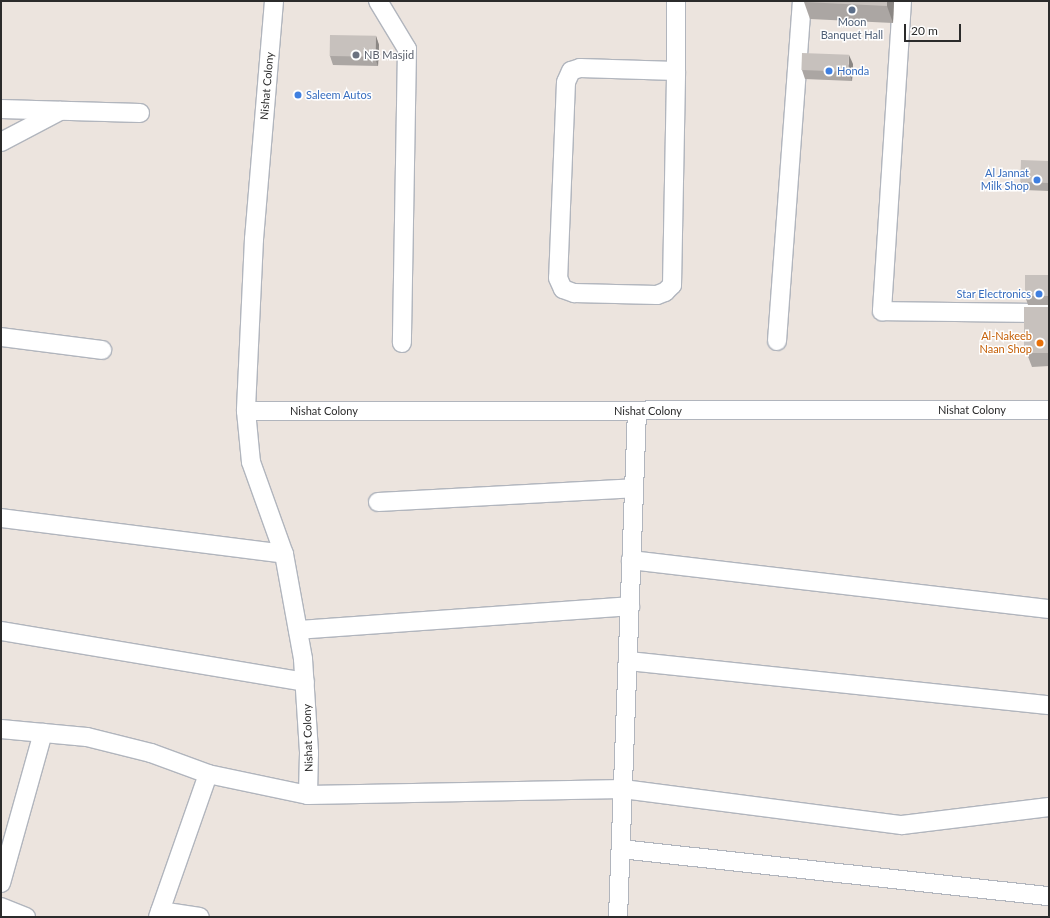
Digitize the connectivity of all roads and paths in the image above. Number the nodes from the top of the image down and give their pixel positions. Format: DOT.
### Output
graph roads {
  1 [pos="274,1"];
  2 [pos="378,1"];
  3 [pos="676,1"];
  4 [pos="802,1"];
  5 [pos="902,1"];
  6 [pos="676,71"];
  7 [pos="1,109"];
  8 [pos="60,111"];
  9 [pos="140,112"];
  10 [pos="1,142"];
  11 [pos="1049,313"];
  12 [pos="1,337"];
  13 [pos="777,341"];
  14 [pos="402,343"];
  15 [pos="102,350"];
  16 [pos="1049,410"];
  17 [pos="246,411"];
  18 [pos="637,411"];
  19 [pos="634,488"];
  20 [pos="378,502"];
  21 [pos="1,518"];
  22 [pos="284,554"];
  23 [pos="631,560"];
  24 [pos="630,606"];
  25 [pos="1049,609"];
  26 [pos="298,630"];
  27 [pos="1,631"];
  28 [pos="628,662"];
  29 [pos="305,682"];
  30 [pos="1049,705"];
  31 [pos="1,729"];
  32 [pos="43,733"];
  33 [pos="208,774"];
  34 [pos="623,789"];
  35 [pos="308,794"];
  36 [pos="1049,807"];
  37 [pos="621,849"];
  38 [pos="1,883"];
  39 [pos="1049,896"];
  40 [pos="1,906"];
  41 [pos="159,914"];
  42 [pos="26,917"];
  43 [pos="200,917"];
  44 [pos="618,917"];
  1 -- 17 [label="street, Nishat Colony"];
  2 -- 14 [label="street"];
  3 -- 6 [label="street"];
  4 -- 13 [label="street"];
  5 -- 11 [label="street"];
  6 -- 6 [label="street"];
  7 -- 8 [label="street"];
  8 -- 9 [label="street"];
  8 -- 10 [label="street"];
  12 -- 15 [label="street"];
  16 -- 18 [label="street, Nishat Colony"];
  17 -- 18 [label="street, Nishat Colony"];
  17 -- 22 [label="street, Nishat Colony"];
  18 -- 19 [label="street"];
  19 -- 20 [label="street"];
  19 -- 23 [label="street"];
  21 -- 22 [label="street"];
  22 -- 26 [label="street, Nishat Colony"];
  23 -- 24 [label="street"];
  23 -- 25 [label="street"];
  24 -- 26 [label="street"];
  24 -- 28 [label="street"];
  26 -- 29 [label="street, Nishat Colony"];
  27 -- 29 [label="street"];
  28 -- 30 [label="street"];
  28 -- 34 [label="street"];
  29 -- 35 [label="street, Nishat Colony"];
  31 -- 32 [label="street"];
  32 -- 33 [label="street"];
  32 -- 38 [label="street"];
  33 -- 35 [label="street"];
  33 -- 41 [label="street"];
  34 -- 35 [label="street"];
  34 -- 36 [label="street"];
  34 -- 37 [label="street"];
  37 -- 39 [label="street"];
  37 -- 44 [label="street"];
  40 -- 42 [label="street"];
  41 -- 43 [label="street"];
}
